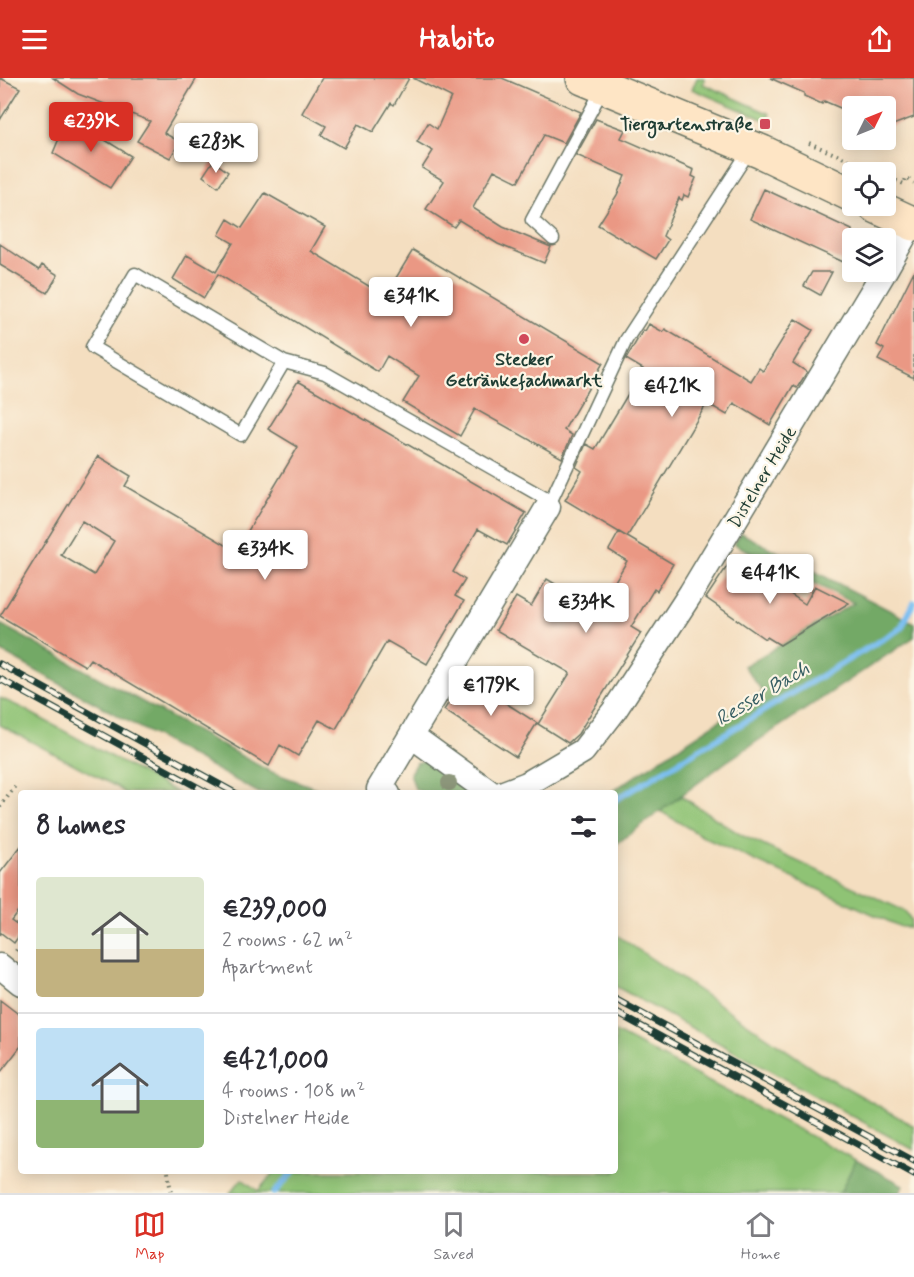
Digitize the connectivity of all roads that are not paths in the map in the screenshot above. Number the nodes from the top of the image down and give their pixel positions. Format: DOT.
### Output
graph roads {
  1 [pos="593,82"];
  2 [pos="751,147"];
  3 [pos="842,190"];
  4 [pos="896,215"];
  5 [pos="913,222"];
  6 [pos="552,239"];
  7 [pos="896,252"];
  8 [pos="878,282"];
  9 [pos="284,362"];
  10 [pos="549,504"];
  11 [pos="412,736"];
  12 [pos="381,790"];
  13 [pos="486,790"];
  14 [pos="511,790"];
  15 [pos="0,966"];
  16 [pos="18,980"];
  1 -- 2 [label="main road"];
  1 -- 6 [label="lane"];
  2 -- 3 [label="main road"];
  2 -- 10 [label="lane"];
  4 -- 5 [label="main road"];
  5 -- 7 [label="street, Distelner Heide"];
  8 -- 14 [label="street, Distelner Heide"];
  9 -- 9 [label="lane"];
  9 -- 10 [label="lane"];
  10 -- 11 [label="street"];
  11 -- 12 [label="street"];
  11 -- 13 [label="street"];
  15 -- 16 [label="street"];
}
